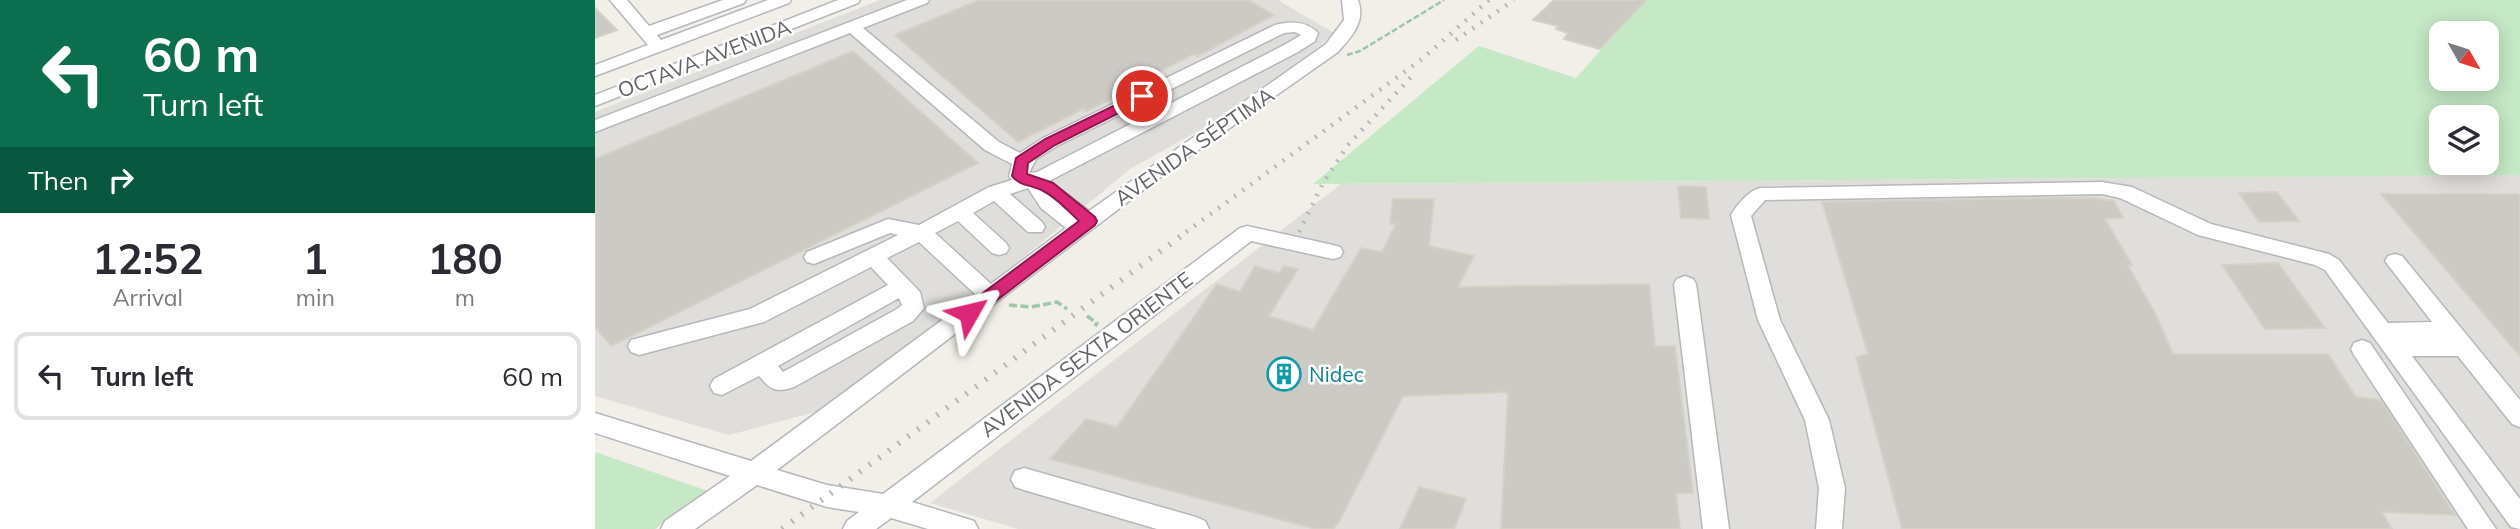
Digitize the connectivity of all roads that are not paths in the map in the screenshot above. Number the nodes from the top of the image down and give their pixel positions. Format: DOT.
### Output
graph roads {
  1 [pos="618,0"];
  2 [pos="738,0"];
  3 [pos="852,0"];
  4 [pos="921,0"];
  5 [pos="1350,0"];
  6 [pos="769,2"];
  7 [pos="788,25"];
  8 [pos="851,26"];
  9 [pos="646,33"];
  10 [pos="658,47"];
  11 [pos="613,65"];
  12 [pos="595,71"];
  13 [pos="631,86"];
  14 [pos="595,101"];
  15 [pos="595,126"];
  16 [pos="1021,161"];
  17 [pos="1033,183"];
  18 [pos="996,192"];
  19 [pos="960,212"];
  20 [pos="1084,225"];
  21 [pos="1035,227"];
  22 [pos="921,232"];
  23 [pos="999,248"];
  24 [pos="1333,252"];
  25 [pos="814,257"];
  26 [pos="874,257"];
  27 [pos="2395,261"];
  28 [pos="1685,284"];
  29 [pos="991,297"];
  30 [pos="2457,338"];
  31 [pos="2387,340"];
  32 [pos="639,346"];
  33 [pos="2362,349"];
  34 [pos="722,386"];
  35 [pos="2520,418"];
  36 [pos="595,423"];
  37 [pos="753,474"];
  38 [pos="1024,479"];
  39 [pos="886,505"];
  40 [pos="2520,519"];
  41 [pos="674,529"];
  42 [pos="856,529"];
  43 [pos="965,529"];
  44 [pos="1196,529"];
  45 [pos="1716,529"];
  46 [pos="1829,529"];
  47 [pos="2483,529"];
  1 -- 9 [label="street"];
  2 -- 9 [label="street"];
  3 -- 7 [label="street, OCTAVA AVENIDA"];
  4 -- 8 [label="street"];
  5 -- 20 [label="street, AVENIDA SÉPTIMA"];
  6 -- 7 [label="street"];
  6 -- 10 [label="street"];
  7 -- 13 [label="street, OCTAVA AVENIDA"];
  8 -- 15 [label="street"];
  8 -- 16 [label="street"];
  9 -- 10 [label="street"];
  10 -- 11 [label="street"];
  11 -- 12 [label="street"];
  11 -- 13 [label="street"];
  13 -- 14 [label="street, OCTAVA AVENIDA"];
  16 -- 17 [label="street"];
  16 -- 17 [label="street"];
  17 -- 18 [label="street"];
  17 -- 20 [label="street"];
  18 -- 19 [label="street"];
  18 -- 21 [label="street"];
  19 -- 22 [label="street"];
  19 -- 23 [label="street"];
  20 -- 29 [label="street, AVENIDA SÉPTIMA"];
  22 -- 25 [label="street"];
  22 -- 26 [label="street"];
  22 -- 29 [label="street"];
  24 -- 39 [label="street, AVENIDA SEXTA ORIENTE"];
  26 -- 32 [label="street"];
  26 -- 34 [label="street"];
  27 -- 30 [label="street"];
  28 -- 45 [label="street"];
  29 -- 37 [label="street, AVENIDA SÉPTIMA"];
  30 -- 31 [label="street"];
  30 -- 35 [label="street"];
  31 -- 40 [label="street"];
  31 -- 46 [label="street"];
  33 -- 47 [label="street"];
  36 -- 37 [label="street"];
  37 -- 39 [label="street"];
  37 -- 41 [label="street, AVENIDA SÉPTIMA"];
  38 -- 44 [label="street"];
  39 -- 42 [label="street, AVENIDA SEXTA ORIENTE"];
  39 -- 43 [label="street"];
}
